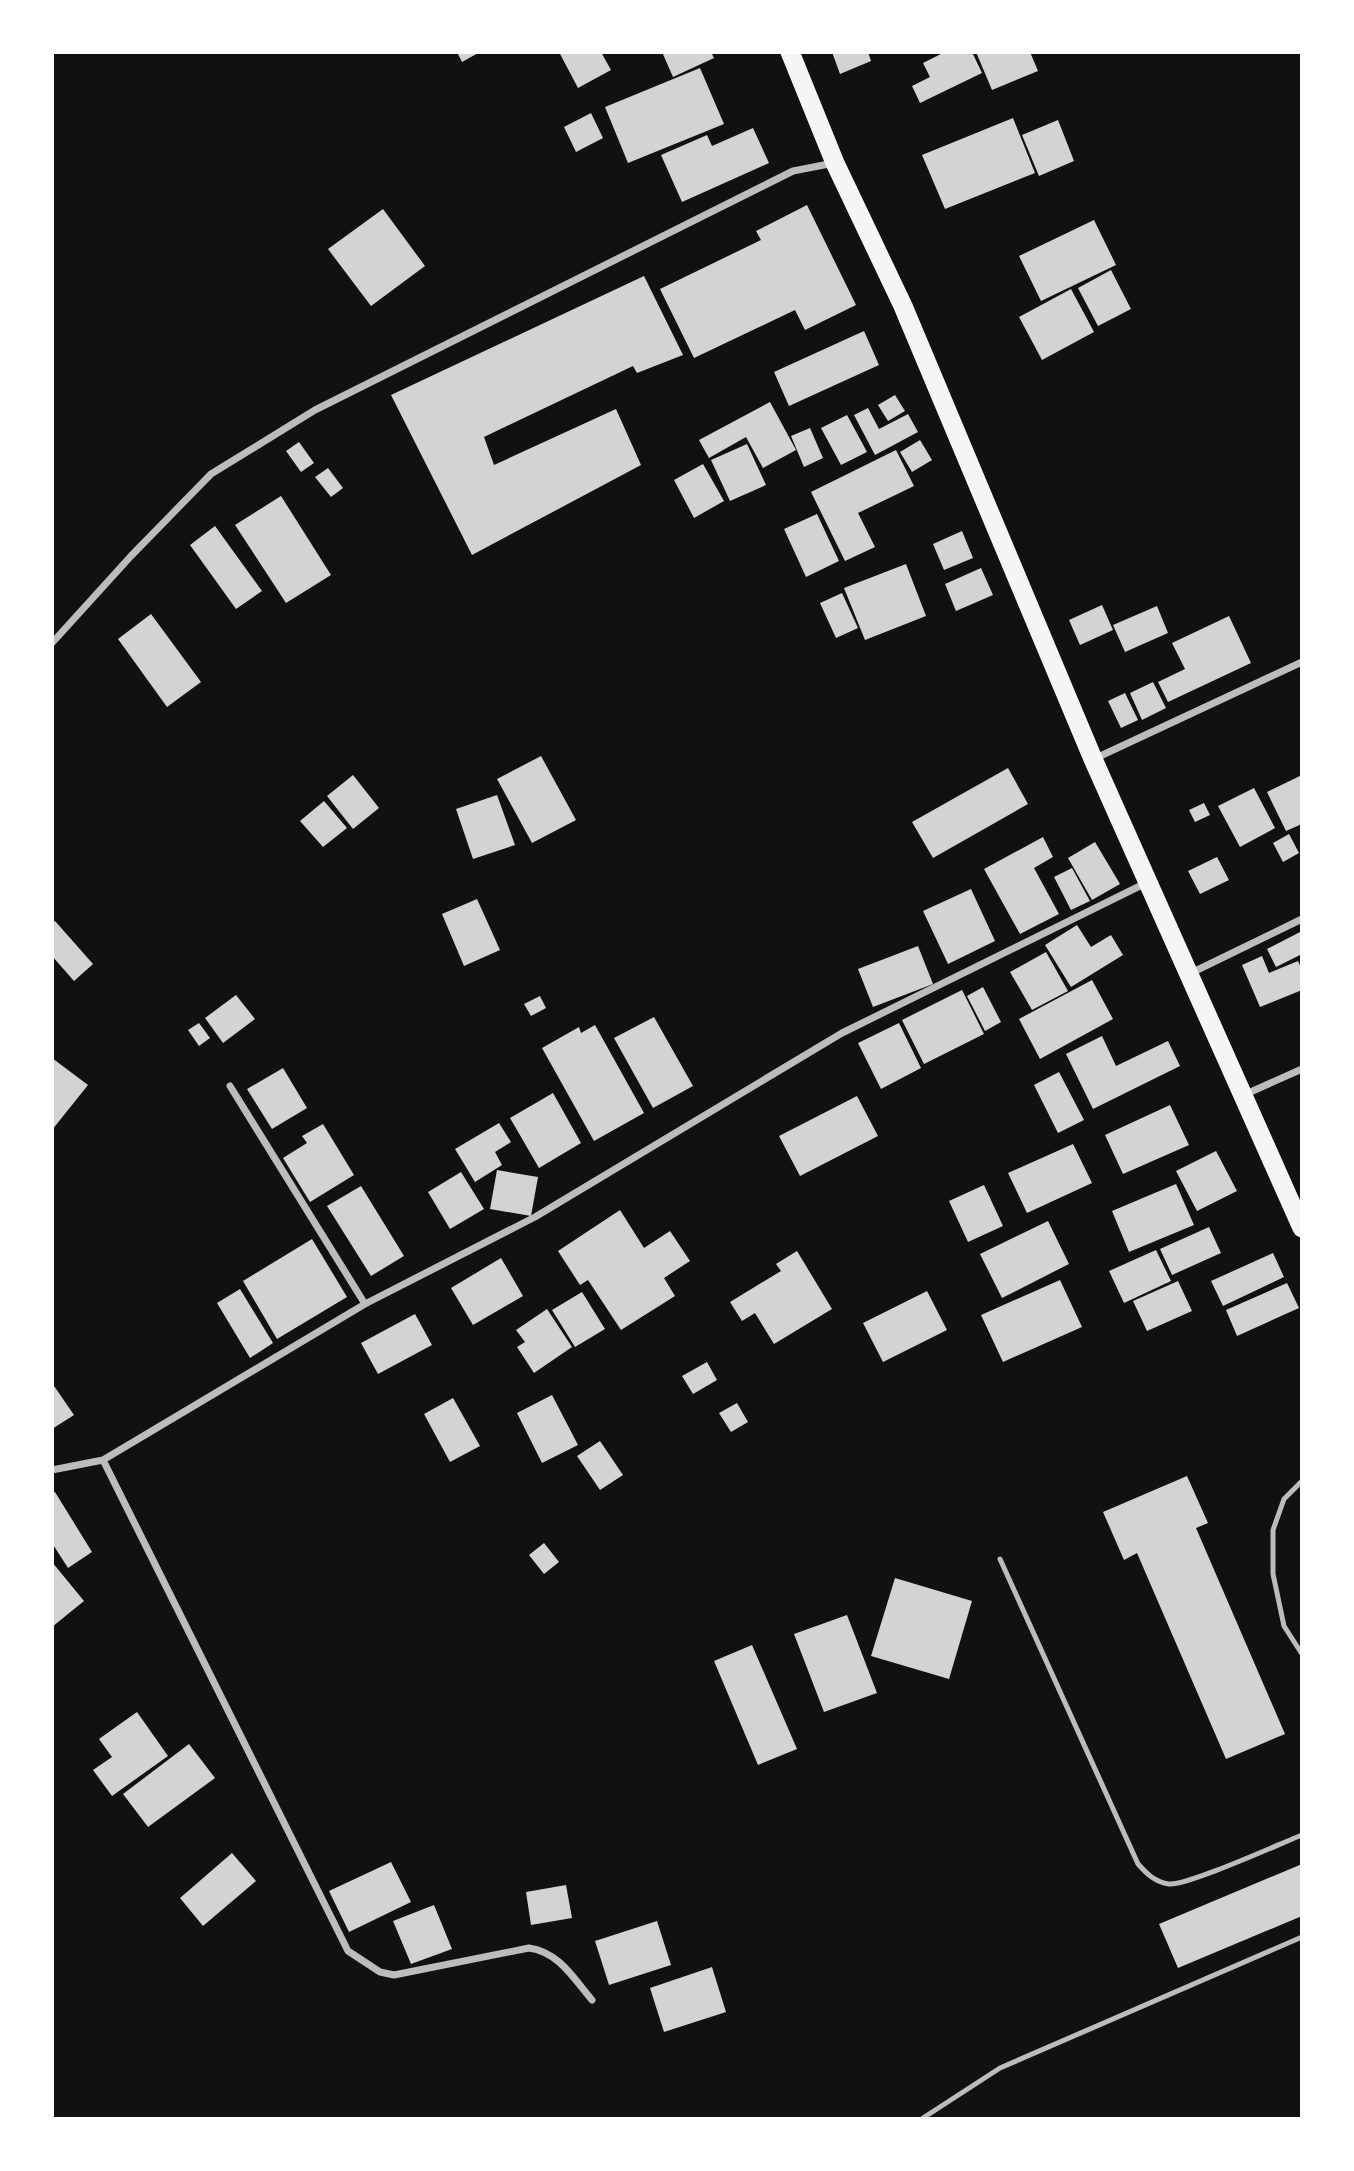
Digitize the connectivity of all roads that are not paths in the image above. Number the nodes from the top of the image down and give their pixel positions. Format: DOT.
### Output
graph roads {
  1 [pos="790,52"];
  2 [pos="835,163"];
  3 [pos="52,643"];
  4 [pos="1301,662"];
  5 [pos="1093,760"];
  6 [pos="1148,881"];
  7 [pos="1301,919"];
  8 [pos="1188,975"];
  9 [pos="1301,1069"];
  10 [pos="230,1086"];
  11 [pos="1242,1096"];
  12 [pos="1301,1228"];
  13 [pos="365,1304"];
  14 [pos="103,1460"];
  15 [pos="52,1470"];
  16 [pos="1301,1481"];
  17 [pos="1000,1559"];
  18 [pos="1301,1654"];
  19 [pos="1301,1835"];
  20 [pos="1301,1937"];
  21 [pos="593,2000"];
  22 [pos="923,2119"];
  1 -- 2 [label="highway"];
  2 -- 3 [label="street"];
  2 -- 5 [label="highway"];
  4 -- 5 [label="street"];
  5 -- 6 [label="highway"];
  6 -- 8 [label="highway"];
  6 -- 13 [label="street"];
  7 -- 8 [label="street"];
  8 -- 11 [label="highway"];
  9 -- 11 [label="street"];
  10 -- 13 [label="street"];
  11 -- 12 [label="highway"];
  13 -- 14 [label="street"];
  14 -- 15 [label="street"];
  14 -- 21 [label="street"];
  16 -- 18 [label="lane"];
  17 -- 19 [label="lane"];
  20 -- 22 [label="lane"];
}
